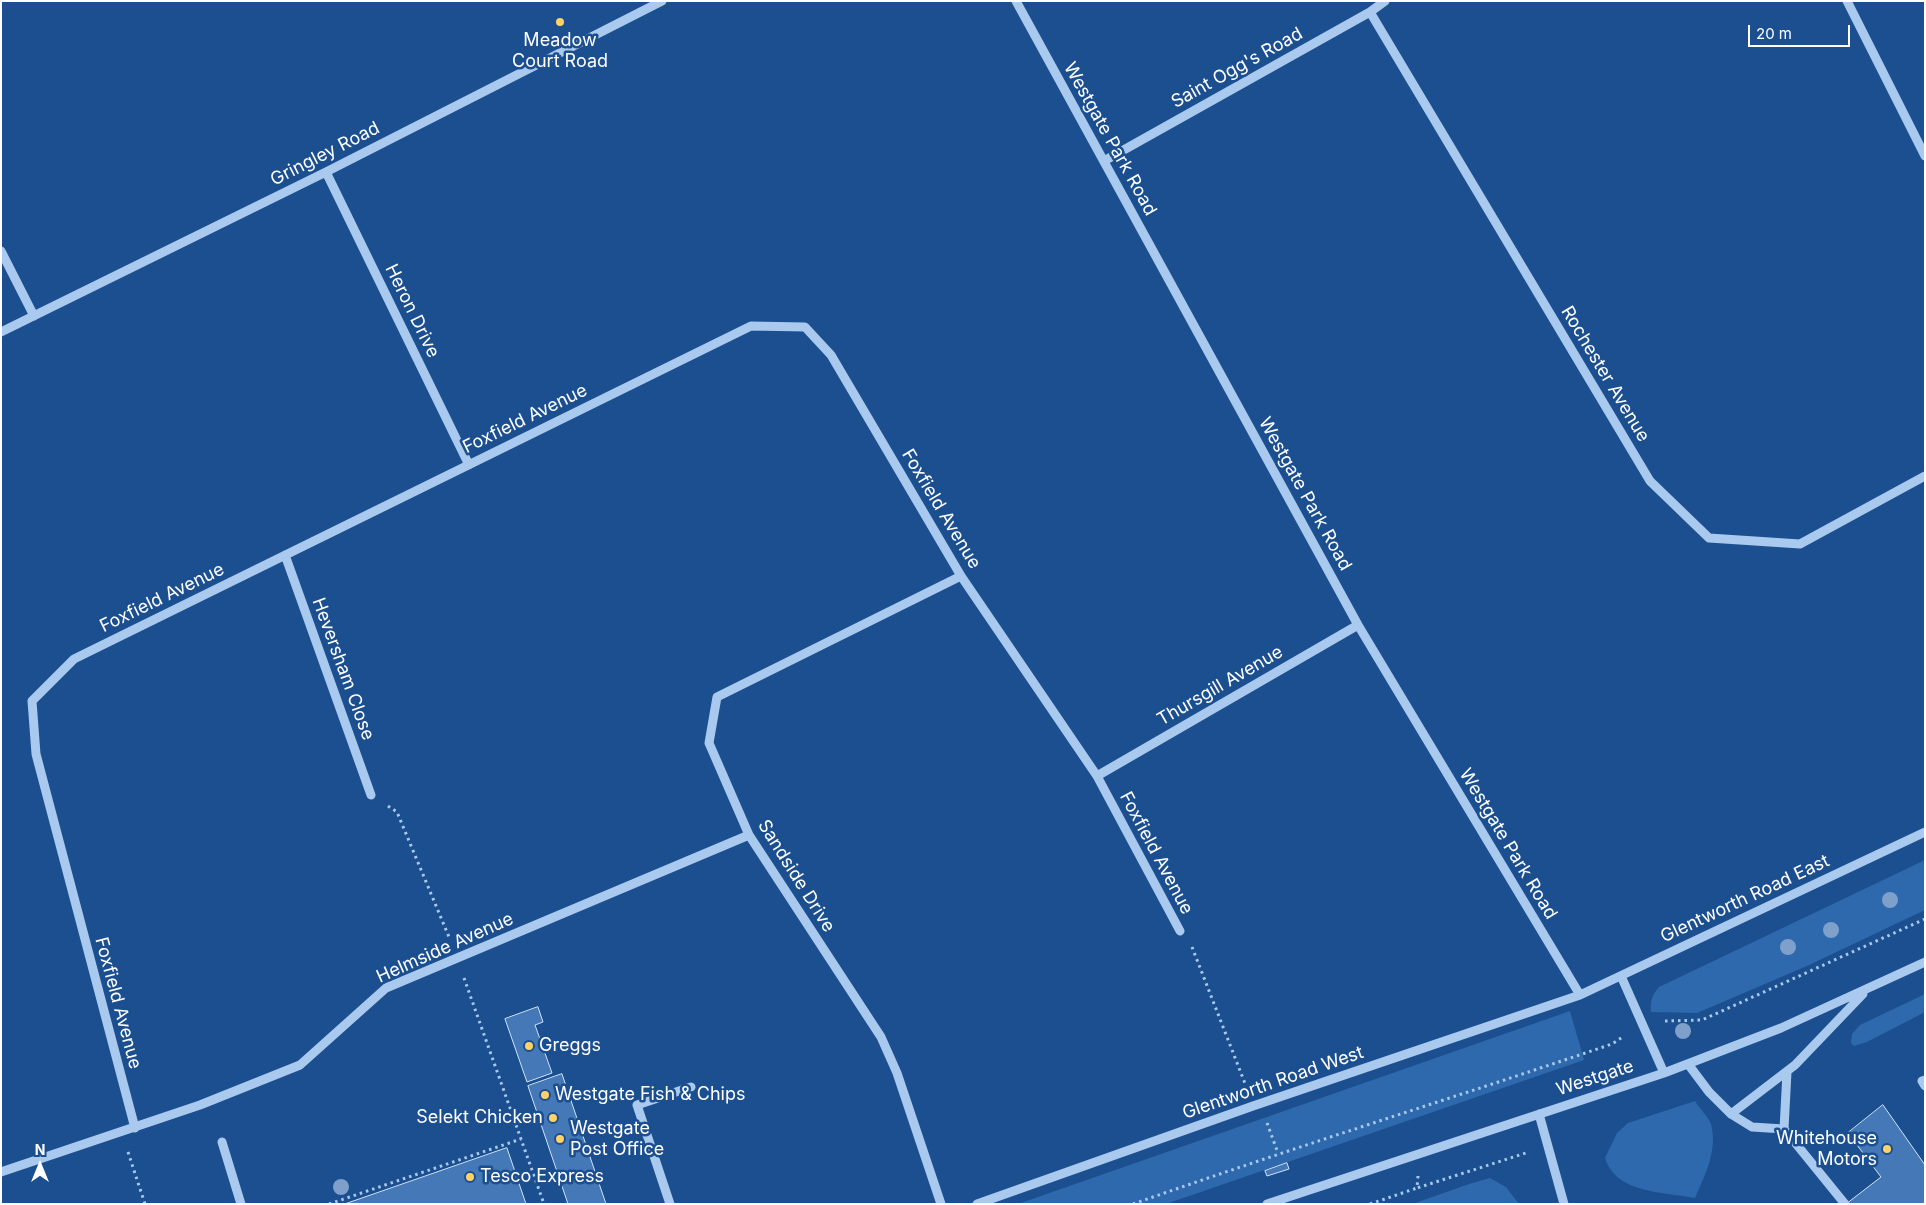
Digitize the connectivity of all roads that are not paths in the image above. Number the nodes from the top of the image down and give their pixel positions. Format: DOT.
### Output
graph roads {
  1 [pos="662,1"];
  2 [pos="1016,1"];
  3 [pos="1385,1"];
  4 [pos="1847,1"];
  5 [pos="1370,12"];
  6 [pos="1925,156"];
  7 [pos="1104,161"];
  8 [pos="326,172"];
  9 [pos="1,252"];
  10 [pos="34,316"];
  11 [pos="1,332"];
  12 [pos="468,465"];
  13 [pos="1925,476"];
  14 [pos="285,555"];
  15 [pos="961,576"];
  16 [pos="1358,625"];
  17 [pos="1097,776"];
  18 [pos="371,795"];
  19 [pos="1925,832"];
  20 [pos="749,835"];
  21 [pos="1180,931"];
  22 [pos="1925,962"];
  23 [pos="1621,976"];
  24 [pos="1866,990"];
  25 [pos="1580,995"];
  26 [pos="1688,1064"];
  27 [pos="1787,1072"];
  28 [pos="1664,1073"];
  29 [pos="1925,1080"];
  30 [pos="1925,1086"];
  31 [pos="691,1087"];
  32 [pos="1539,1114"];
  33 [pos="1731,1114"];
  34 [pos="135,1128"];
  35 [pos="1784,1128"];
  36 [pos="222,1142"];
  37 [pos="1,1172"];
  38 [pos="241,1204"];
  39 [pos="670,1204"];
  40 [pos="941,1204"];
  41 [pos="977,1204"];
  42 [pos="1267,1204"];
  43 [pos="1564,1204"];
  44 [pos="1845,1204"];
  1 -- 8 [label="street, Gringley Road"];
  2 -- 7 [label="street, Westgate Park Road"];
  3 -- 5 [label="street, Saint Ogg's Road"];
  4 -- 6 [label="street"];
  5 -- 7 [label="street, Saint Ogg's Road"];
  5 -- 13 [label="street, Rochester Avenue"];
  7 -- 16 [label="street, Westgate Park Road"];
  8 -- 10 [label="street, Gringley Road"];
  8 -- 12 [label="street, Heron Drive"];
  9 -- 10 [label="street"];
  10 -- 11 [label="street, Gringley Road"];
  12 -- 14 [label="street, Foxfield Avenue"];
  12 -- 15 [label="street, Foxfield Avenue"];
  14 -- 18 [label="street, Heversham Close"];
  14 -- 34 [label="street, Foxfield Avenue"];
  15 -- 17 [label="street, Foxfield Avenue"];
  15 -- 20 [label="street, Sandside Drive"];
  16 -- 17 [label="street, Thursgill Avenue"];
  16 -- 25 [label="street, Westgate Park Road"];
  17 -- 21 [label="street, Foxfield Avenue"];
  19 -- 23 [label="street, Glentworth Road East"];
  20 -- 34 [label="street, Helmside Avenue"];
  20 -- 40 [label="street, Sandside Drive"];
  22 -- 24 [label="street, Westgate"];
  23 -- 25 [label="street, Glentworth Road East"];
  23 -- 28 [label="street"];
  24 -- 26 [label="street, Westgate"];
  24 -- 27 [label="street"];
  25 -- 41 [label="street, Glentworth Road West"];
  26 -- 28 [label="street, Westgate"];
  26 -- 33 [label="street"];
  27 -- 33 [label="street"];
  27 -- 35 [label="street"];
  28 -- 32 [label="street, Westgate"];
  29 -- 30 [label="street"];
  31 -- 39 [label="street"];
  32 -- 42 [label="street, Westgate"];
  32 -- 43 [label="street"];
  33 -- 35 [label="street"];
  34 -- 37 [label="street, Helmside Avenue"];
  35 -- 44 [label="street"];
  36 -- 38 [label="street"];
}
